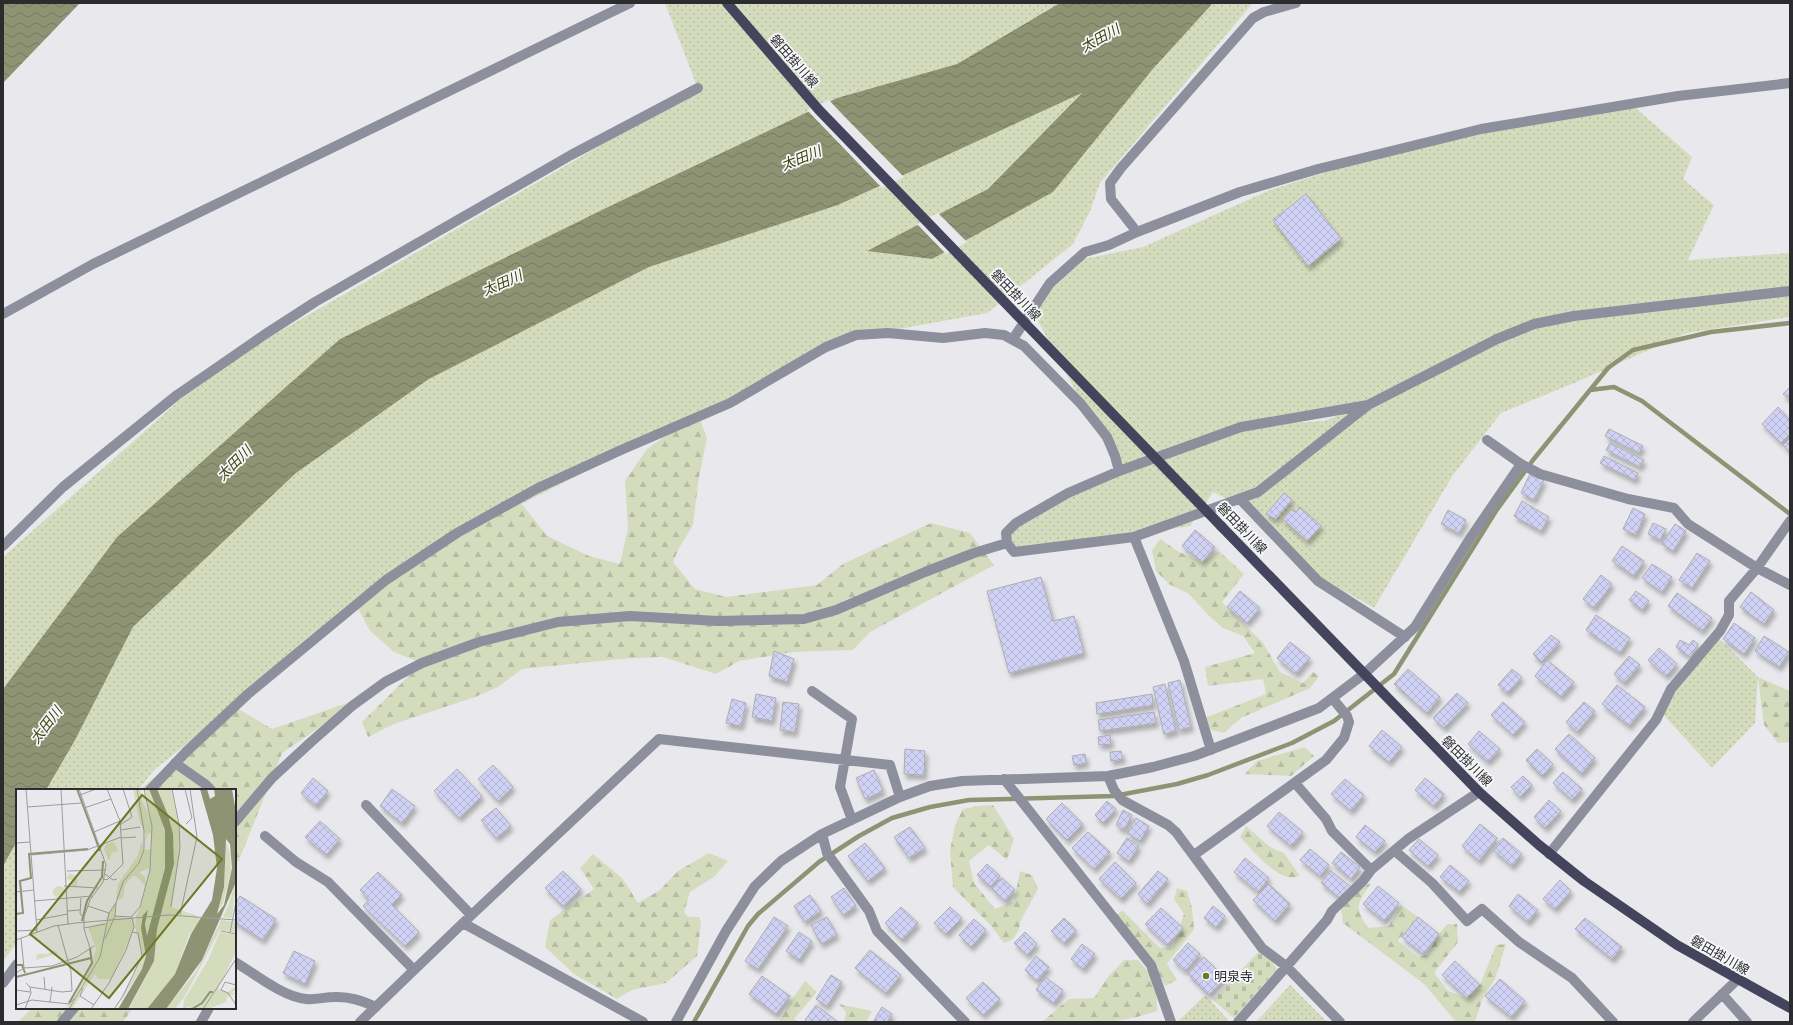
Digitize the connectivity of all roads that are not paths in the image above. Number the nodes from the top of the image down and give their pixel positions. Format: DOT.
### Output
graph roads {
  1 [pos="630,3"];
  2 [pos="727,3"];
  3 [pos="1296,3"];
  4 [pos="1790,83"];
  5 [pos="698,88"];
  6 [pos="1137,232"];
  7 [pos="1790,291"];
  8 [pos="3,314"];
  9 [pos="1012,339"];
  10 [pos="1368,405"];
  11 [pos="1487,440"];
  12 [pos="1521,464"];
  13 [pos="1119,471"];
  14 [pos="1240,499"];
  15 [pos="1790,521"];
  16 [pos="1134,537"];
  17 [pos="1007,543"];
  18 [pos="3,546"];
  19 [pos="1757,568"];
  20 [pos="1790,585"];
  21 [pos="1405,637"];
  22 [pos="1364,674"];
  23 [pos="812,691"];
  24 [pos="1333,699"];
  25 [pos="1211,750"];
  26 [pos="845,760"];
  27 [pos="175,763"];
  28 [pos="1108,776"];
  29 [pos="1004,779"];
  30 [pos="1295,783"];
  31 [pos="151,789"];
  32 [pos="210,789"];
  33 [pos="1479,792"];
  34 [pos="900,797"];
  35 [pos="366,805"];
  36 [pos="852,820"];
  37 [pos="236,821"];
  38 [pos="822,834"];
  39 [pos="265,836"];
  40 [pos="1394,851"];
  41 [pos="1549,854"];
  42 [pos="1194,855"];
  43 [pos="1371,870"];
  44 [pos="471,915"];
  45 [pos="463,923"];
  46 [pos="236,963"];
  47 [pos="16,965"];
  48 [pos="1286,966"];
  49 [pos="414,970"];
  50 [pos="1737,980"];
  51 [pos="3,983"];
  52 [pos="1722,994"];
  53 [pos="376,1007"];
  54 [pos="1790,1008"];
  55 [pos="73,1009"];
  56 [pos="208,1009"];
  57 [pos="62,1022"];
  58 [pos="201,1022"];
  59 [pos="360,1022"];
  60 [pos="643,1022"];
  61 [pos="676,1022"];
  62 [pos="965,1022"];
  63 [pos="1171,1022"];
  64 [pos="1238,1022"];
  65 [pos="1340,1022"];
  66 [pos="1613,1022"];
  67 [pos="1693,1022"];
  68 [pos="1747,1022"];
  1 -- 8 [label="street"];
  2 -- 22 [label="main road, 磐田掛川線, bridge"];
  3 -- 6 [label="street"];
  4 -- 6 [label="street"];
  5 -- 18 [label="street"];
  6 -- 9 [label="street"];
  7 -- 10 [label="street"];
  9 -- 13 [label="street"];
  9 -- 27 [label="street"];
  10 -- 13 [label="street"];
  10 -- 14 [label="street"];
  11 -- 12 [label="street"];
  12 -- 19 [label="street"];
  12 -- 21 [label="street"];
  13 -- 17 [label="street"];
  14 -- 16 [label="street"];
  14 -- 21 [label="street"];
  15 -- 19 [label="street"];
  16 -- 17 [label="street"];
  16 -- 25 [label="street"];
  17 -- 37 [label="street"];
  19 -- 20 [label="street"];
  19 -- 41 [label="street"];
  21 -- 22 [label="street"];
  22 -- 24 [label="street"];
  22 -- 33 [label="main road, 磐田掛川線"];
  23 -- 26 [label="street"];
  24 -- 25 [label="street"];
  24 -- 30 [label="street"];
  25 -- 28 [label="street"];
  26 -- 34 [label="street"];
  26 -- 36 [label="street"];
  26 -- 44 [label="street"];
  27 -- 31 [label="street"];
  27 -- 32 [label="street"];
  28 -- 29 [label="street"];
  28 -- 42 [label="street"];
  29 -- 34 [label="street"];
  29 -- 63 [label="street"];
  30 -- 42 [label="street"];
  30 -- 43 [label="street"];
  33 -- 40 [label="street"];
  33 -- 41 [label="main road, 磐田掛川線"];
  34 -- 36 [label="street"];
  35 -- 44 [label="street"];
  36 -- 38 [label="street"];
  38 -- 61 [label="street"];
  38 -- 62 [label="street"];
  39 -- 49 [label="street"];
  40 -- 43 [label="street"];
  40 -- 66 [label="street"];
  41 -- 50 [label="main road, 磐田掛川線"];
  42 -- 48 [label="street"];
  43 -- 48 [label="street"];
  44 -- 45 [label="street"];
  45 -- 49 [label="street"];
  45 -- 60 [label="street"];
  46 -- 53 [label="street"];
  47 -- 51 [label="street"];
  48 -- 64 [label="street"];
  48 -- 65 [label="street"];
  49 -- 53 [label="street"];
  50 -- 52 [label="street"];
  50 -- 54 [label="main road, 磐田掛川線"];
  52 -- 67 [label="street"];
  52 -- 68 [label="street"];
  53 -- 59 [label="street"];
  55 -- 57 [label="street"];
  56 -- 58 [label="street"];
}
